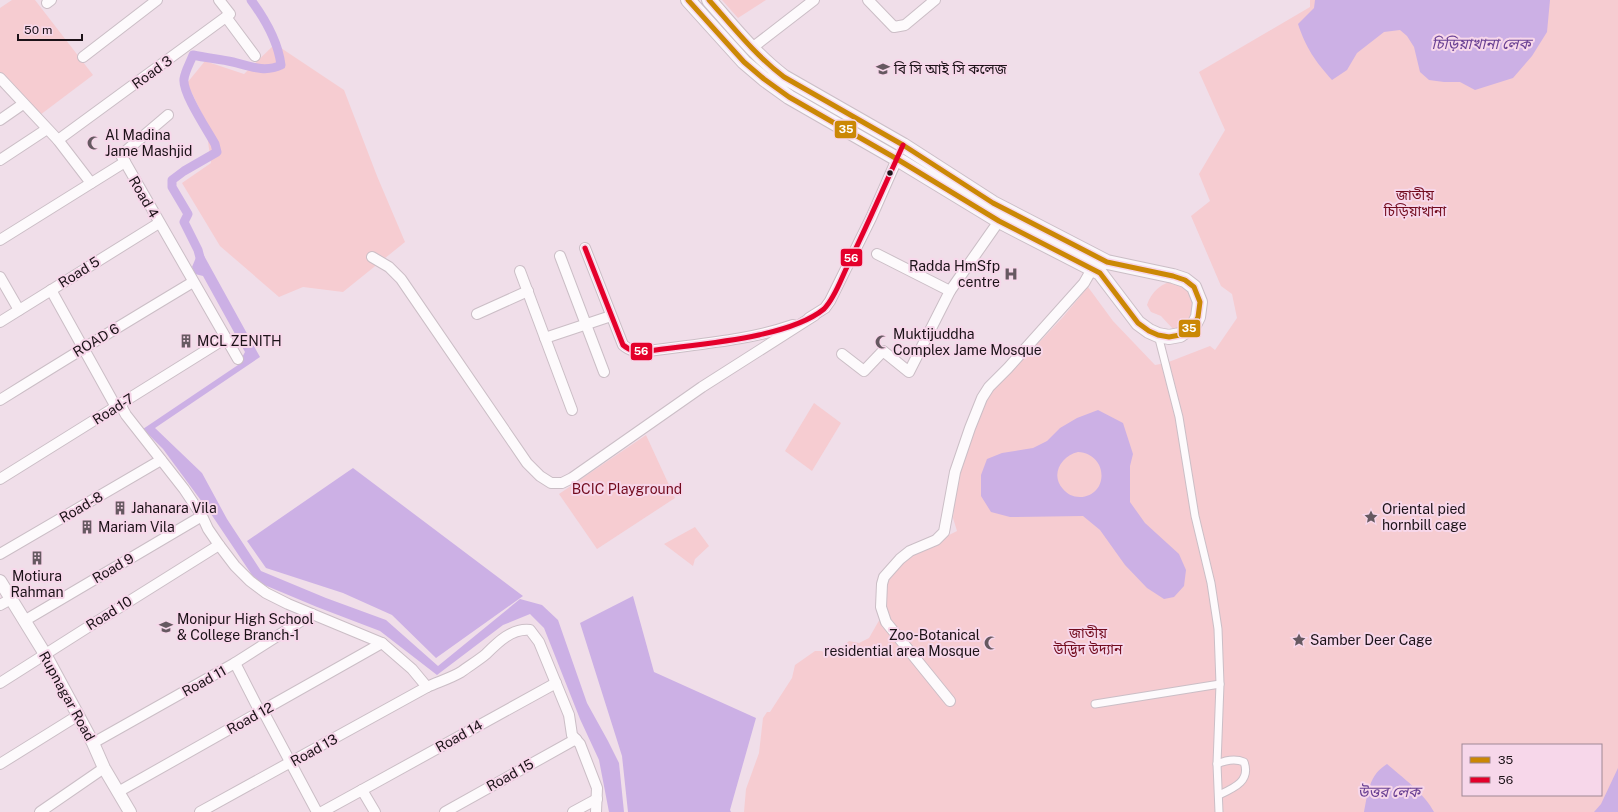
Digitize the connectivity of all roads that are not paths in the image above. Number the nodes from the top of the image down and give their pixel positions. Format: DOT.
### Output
graph roads {
  1 [pos="157,0"];
  2 [pos="219,0"];
  3 [pos="688,0"];
  4 [pos="708,0"];
  5 [pos="814,0"];
  6 [pos="868,0"];
  7 [pos="935,0"];
  8 [pos="226,17"];
  9 [pos="752,48"];
  10 [pos="255,56"];
  11 [pos="83,57"];
  12 [pos="741,58"];
  13 [pos="0,78"];
  14 [pos="24,104"];
  15 [pos="168,115"];
  16 [pos="0,120"];
  17 [pos="47,129"];
  18 [pos="58,140"];
  19 [pos="903,145"];
  20 [pos="897,159"];
  21 [pos="0,160"];
  22 [pos="125,162"];
  23 [pos="91,183"];
  24 [pos="999,221"];
  25 [pos="159,223"];
  26 [pos="0,240"];
  27 [pos="584,248"];
  28 [pos="876,254"];
  29 [pos="560,256"];
  30 [pos="372,257"];
  31 [pos="1100,268"];
  32 [pos="520,271"];
  33 [pos="0,277"];
  34 [pos="192,282"];
  35 [pos="51,290"];
  36 [pos="528,291"];
  37 [pos="950,291"];
  38 [pos="20,310"];
  39 [pos="478,314"];
  40 [pos="815,315"];
  41 [pos="611,316"];
  42 [pos="0,322"];
  43 [pos="586,325"];
  44 [pos="1158,335"];
  45 [pos="226,338"];
  46 [pos="546,338"];
  47 [pos="83,347"];
  48 [pos="842,354"];
  49 [pos="238,359"];
  50 [pos="604,372"];
  51 [pos="0,400"];
  52 [pos="118,406"];
  53 [pos="572,410"];
  54 [pos="161,460"];
  55 [pos="0,479"];
  56 [pos="202,516"];
  57 [pos="220,545"];
  58 [pos="0,554"];
  59 [pos="0,581"];
  60 [pos="11,599"];
  61 [pos="0,605"];
  62 [pos="312,614"];
  63 [pos="24,621"];
  64 [pos="382,643"];
  65 [pos="45,654"];
  66 [pos="235,663"];
  67 [pos="0,683"];
  68 [pos="556,683"];
  69 [pos="1220,684"];
  70 [pos="427,687"];
  71 [pos="950,701"];
  72 [pos="1095,704"];
  73 [pos="262,711"];
  74 [pos="77,716"];
  75 [pos="576,739"];
  76 [pos="93,743"];
  77 [pos="290,762"];
  78 [pos="0,764"];
  79 [pos="1217,764"];
  80 [pos="104,768"];
  81 [pos="362,790"];
  82 [pos="118,792"];
  83 [pos="1219,795"];
  84 [pos="598,799"];
  85 [pos="40,812"];
  86 [pos="130,812"];
  87 [pos="200,812"];
  88 [pos="317,812"];
  89 [pos="322,812"];
  90 [pos="375,812"];
  91 [pos="445,812"];
  92 [pos="573,812"];
  93 [pos="596,812"];
  94 [pos="1219,812"];
  1 -- 11 [label="street"];
  2 -- 8 [label="street"];
  3 -- 12 [label="main road"];
  4 -- 9 [label="main road"];
  5 -- 9 [label="street"];
  6 -- 7 [label="street"];
  8 -- 10 [label="street"];
  8 -- 18 [label="street, Road 3"];
  9 -- 12 [label="main road"];
  9 -- 19 [label="main road"];
  12 -- 20 [label="main road"];
  13 -- 14 [label="street"];
  14 -- 16 [label="street"];
  14 -- 17 [label="street"];
  15 -- 22 [label="street"];
  17 -- 18 [label="street"];
  17 -- 21 [label="street"];
  18 -- 23 [label="street"];
  19 -- 20 [label="main road"];
  19 -- 31 [label="main road"];
  20 -- 24 [label="main road"];
  20 -- 40 [label="street"];
  22 -- 23 [label="street, Road 4"];
  22 -- 25 [label="street, Road 4"];
  23 -- 26 [label="street, Road 4"];
  24 -- 31 [label="main road"];
  24 -- 37 [label="street"];
  25 -- 34 [label="street, Road 4"];
  25 -- 35 [label="street, Road 5"];
  27 -- 41 [label="street"];
  28 -- 37 [label="street"];
  29 -- 43 [label="street"];
  30 -- 40 [label="street"];
  31 -- 44 [label="main road"];
  31 -- 44 [label="main road"];
  31 -- 71 [label="street"];
  32 -- 36 [label="street"];
  33 -- 38 [label="street"];
  34 -- 45 [label="street, Road 4"];
  34 -- 47 [label="street, ROAD 6"];
  35 -- 38 [label="street, Road 5"];
  35 -- 47 [label="street, Road-7"];
  36 -- 39 [label="street"];
  36 -- 46 [label="street"];
  37 -- 48 [label="street"];
  38 -- 42 [label="street, Road 5"];
  40 -- 41 [label="street"];
  41 -- 43 [label="street"];
  43 -- 46 [label="street"];
  43 -- 50 [label="street"];
  44 -- 69 [label="street"];
  45 -- 49 [label="street, Road 4"];
  45 -- 52 [label="street, Road-7"];
  46 -- 53 [label="street"];
  47 -- 51 [label="street, ROAD 6"];
  47 -- 52 [label="street, Road-7"];
  52 -- 54 [label="street, Road-7"];
  52 -- 55 [label="street, Road-7"];
  54 -- 56 [label="street, Road-7"];
  54 -- 58 [label="street, Road-8"];
  56 -- 57 [label="street, Road-7"];
  56 -- 63 [label="street, Road 9"];
  57 -- 62 [label="street, Road-7"];
  57 -- 65 [label="street, Road 10"];
  59 -- 60 [label="street, Rupnagar Road"];
  60 -- 61 [label="street"];
  60 -- 63 [label="street, Rupnagar Road"];
  62 -- 64 [label="street, Road-7"];
  62 -- 66 [label="street, Road 11"];
  63 -- 65 [label="street, Rupnagar Road"];
  64 -- 70 [label="street, Road-7"];
  64 -- 73 [label="street, Road 12"];
  65 -- 67 [label="street, Road 10"];
  65 -- 74 [label="street, Rupnagar Road"];
  66 -- 73 [label="street"];
  66 -- 76 [label="street, Road 11"];
  68 -- 70 [label="street, Road 13"];
  68 -- 75 [label="street"];
  68 -- 81 [label="street, Road 14"];
  69 -- 72 [label="street"];
  69 -- 79 [label="street"];
  70 -- 77 [label="street, Road 13"];
  73 -- 77 [label="street"];
  73 -- 82 [label="street, Road 12"];
  74 -- 76 [label="street, Rupnagar Road"];
  74 -- 78 [label="street"];
  75 -- 84 [label="street"];
  75 -- 91 [label="street, Road 15"];
  76 -- 80 [label="street, Rupnagar Road"];
  77 -- 87 [label="street, Road 13"];
  77 -- 88 [label="street"];
  79 -- 83 [label="street"];
  79 -- 83 [label="street"];
  80 -- 82 [label="street, Rupnagar Road"];
  80 -- 85 [label="street"];
  81 -- 89 [label="street, Road 14"];
  81 -- 90 [label="street"];
  82 -- 86 [label="street, Rupnagar Road"];
  83 -- 94 [label="street"];
  84 -- 92 [label="street"];
  84 -- 93 [label="street"];
}
